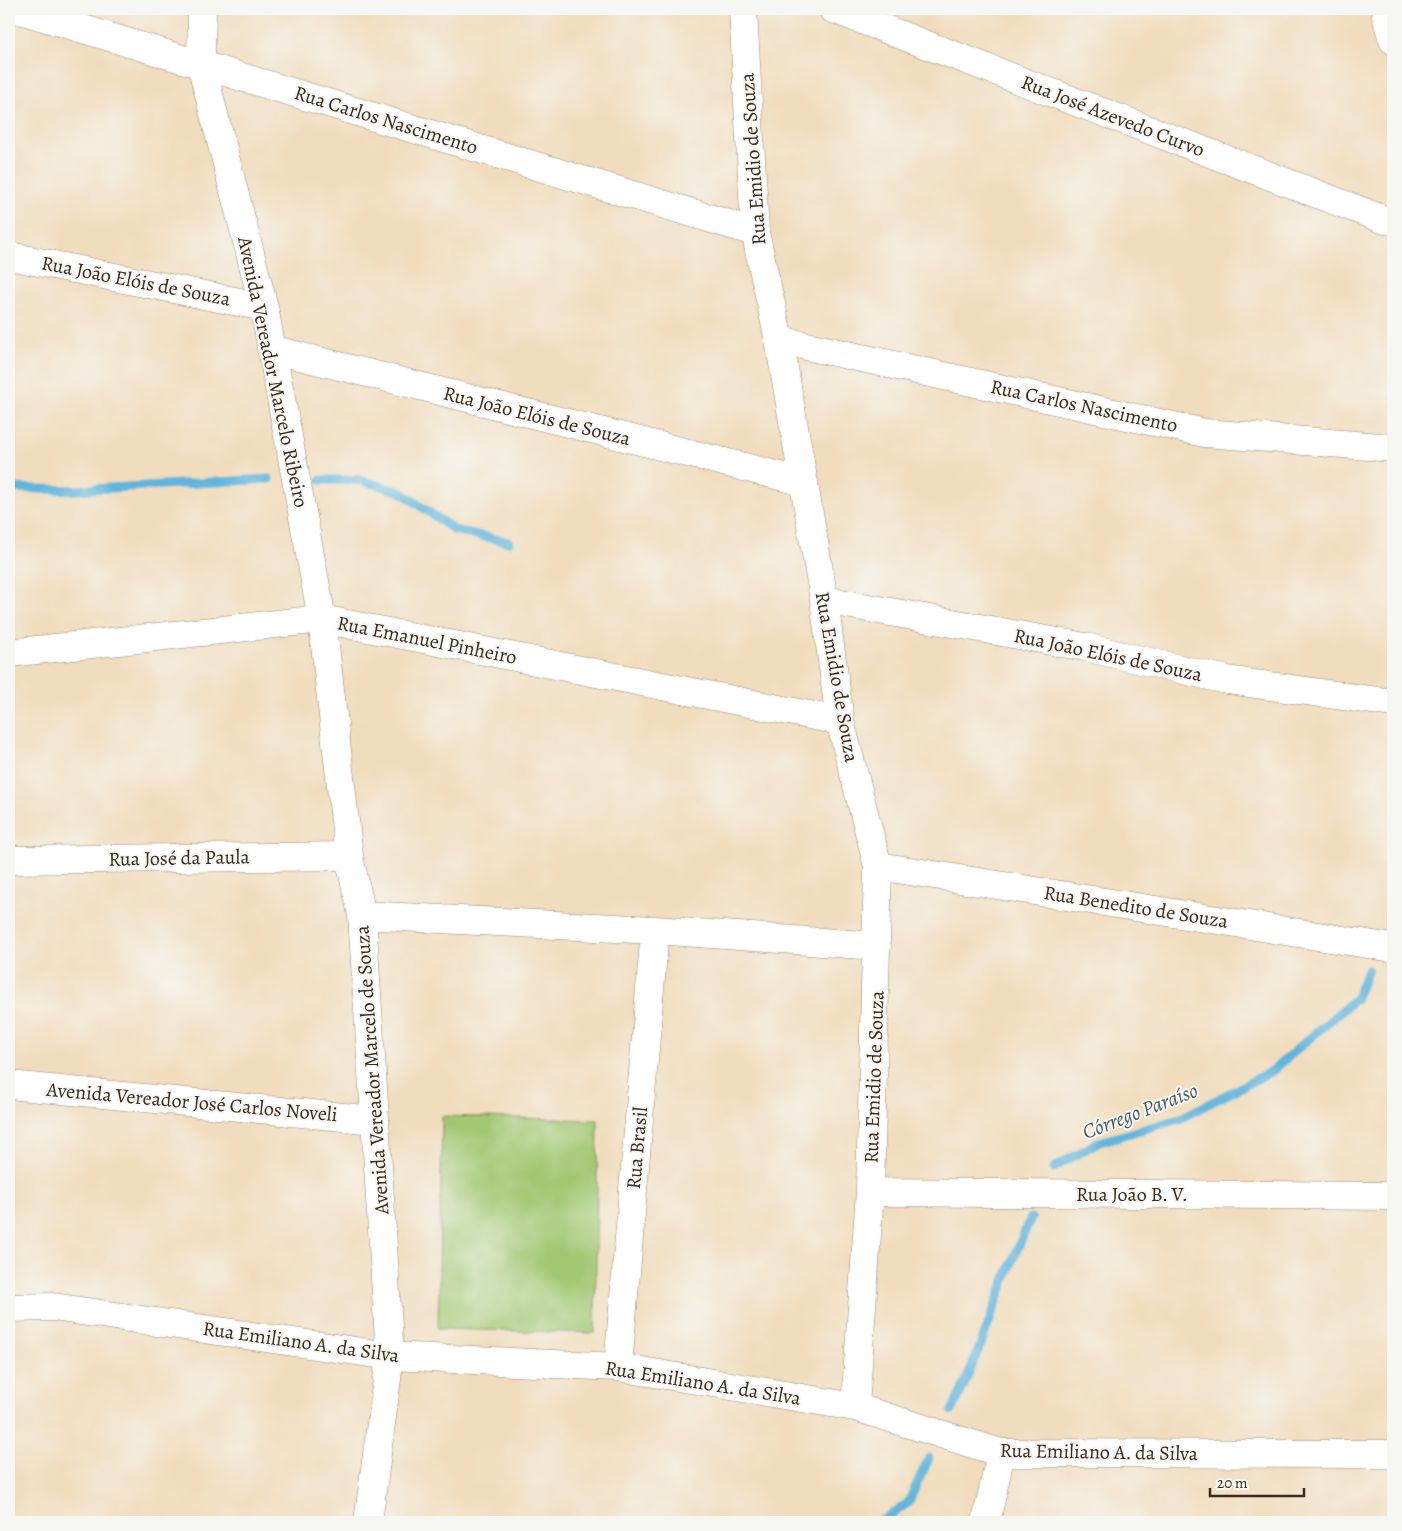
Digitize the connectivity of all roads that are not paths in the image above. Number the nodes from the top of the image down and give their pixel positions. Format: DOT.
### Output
graph roads {
  1 [pos="17,9"];
  2 [pos="202,9"];
  3 [pos="743,9"];
  4 [pos="833,9"];
  5 [pos="201,64"];
  6 [pos="1393,221"];
  7 [pos="755,232"];
  8 [pos="9,256"];
  9 [pos="264,307"];
  10 [pos="779,340"];
  11 [pos="271,350"];
  12 [pos="1393,448"];
  13 [pos="804,482"];
  14 [pos="824,600"];
  15 [pos="322,619"];
  16 [pos="9,653"];
  17 [pos="1393,703"];
  18 [pos="840,721"];
  19 [pos="349,856"];
  20 [pos="9,860"];
  21 [pos="878,866"];
  22 [pos="362,915"];
  23 [pos="656,930"];
  24 [pos="877,946"];
  25 [pos="1393,948"];
  26 [pos="9,1085"];
  27 [pos="375,1120"];
  28 [pos="870,1192"];
  29 [pos="1393,1196"];
  30 [pos="9,1308"];
  31 [pos="390,1356"];
  32 [pos="618,1367"];
  33 [pos="855,1407"];
  34 [pos="1001,1453"];
  35 [pos="1393,1454"];
  36 [pos="368,1522"];
  37 [pos="986,1522"];
  1 -- 5 [label="street, Rua Carlos Nascimento"];
  2 -- 5 [label="street, Avenida Vereador Marcelo Ribeiro"];
  3 -- 7 [label="street, Rua Emidio de Souza"];
  4 -- 6 [label="street, Rua José Azevedo Curvo"];
  5 -- 7 [label="street, Rua Carlos Nascimento"];
  5 -- 9 [label="street, Avenida Vereador Marcelo Ribeiro"];
  7 -- 10 [label="street, Rua Emidio de Souza"];
  8 -- 9 [label="street, Rua João Elóis de Souza"];
  9 -- 11 [label="street, Avenida Vereador Marcelo Ribeiro"];
  10 -- 12 [label="street, Rua Carlos Nascimento"];
  10 -- 13 [label="street, Rua Emidio de Souza"];
  11 -- 13 [label="street, Rua João Elóis de Souza"];
  11 -- 15 [label="street, Avenida Vereador Marcelo Ribeiro"];
  13 -- 14 [label="street, Rua Emidio de Souza"];
  14 -- 17 [label="street, Rua João Elóis de Souza"];
  14 -- 18 [label="street, Rua Emidio de Souza"];
  15 -- 16 [label="street, Rua Emanuel Pinheiro"];
  15 -- 18 [label="street, Rua Emanuel Pinheiro"];
  15 -- 19 [label="street, Avenida Vereador Marcelo de Souza"];
  18 -- 21 [label="street, Rua Emidio de Souza"];
  19 -- 20 [label="street, Rua José da Paula"];
  19 -- 22 [label="street, Avenida Vereador Marcelo de Souza"];
  21 -- 24 [label="street, Rua Emidio de Souza"];
  21 -- 25 [label="street, Rua Benedito de Souza"];
  22 -- 23 [label="street"];
  22 -- 27 [label="street, Avenida Vereador Marcelo de Souza"];
  23 -- 24 [label="street"];
  23 -- 32 [label="street, Rua Brasil"];
  24 -- 28 [label="street, Rua Emidio de Souza"];
  26 -- 27 [label="street, Avenida Vereador José Carlos Noveli"];
  27 -- 31 [label="street, Avenida Vereador Marcelo de Souza"];
  28 -- 29 [label="street, Rua João B. V."];
  28 -- 33 [label="street, Rua Emidio de Souza"];
  30 -- 31 [label="street, Rua Emiliano A. da Silva"];
  31 -- 32 [label="street, Rua Emiliano A. da Silva"];
  31 -- 36 [label="street, Avenida Vereador Marcelo de Souza"];
  32 -- 33 [label="street, Rua Emiliano A. da Silva"];
  33 -- 34 [label="street, Rua Emiliano A. da Silva"];
  34 -- 35 [label="street, Rua Emiliano A. da Silva"];
  34 -- 37 [label="street"];
}
